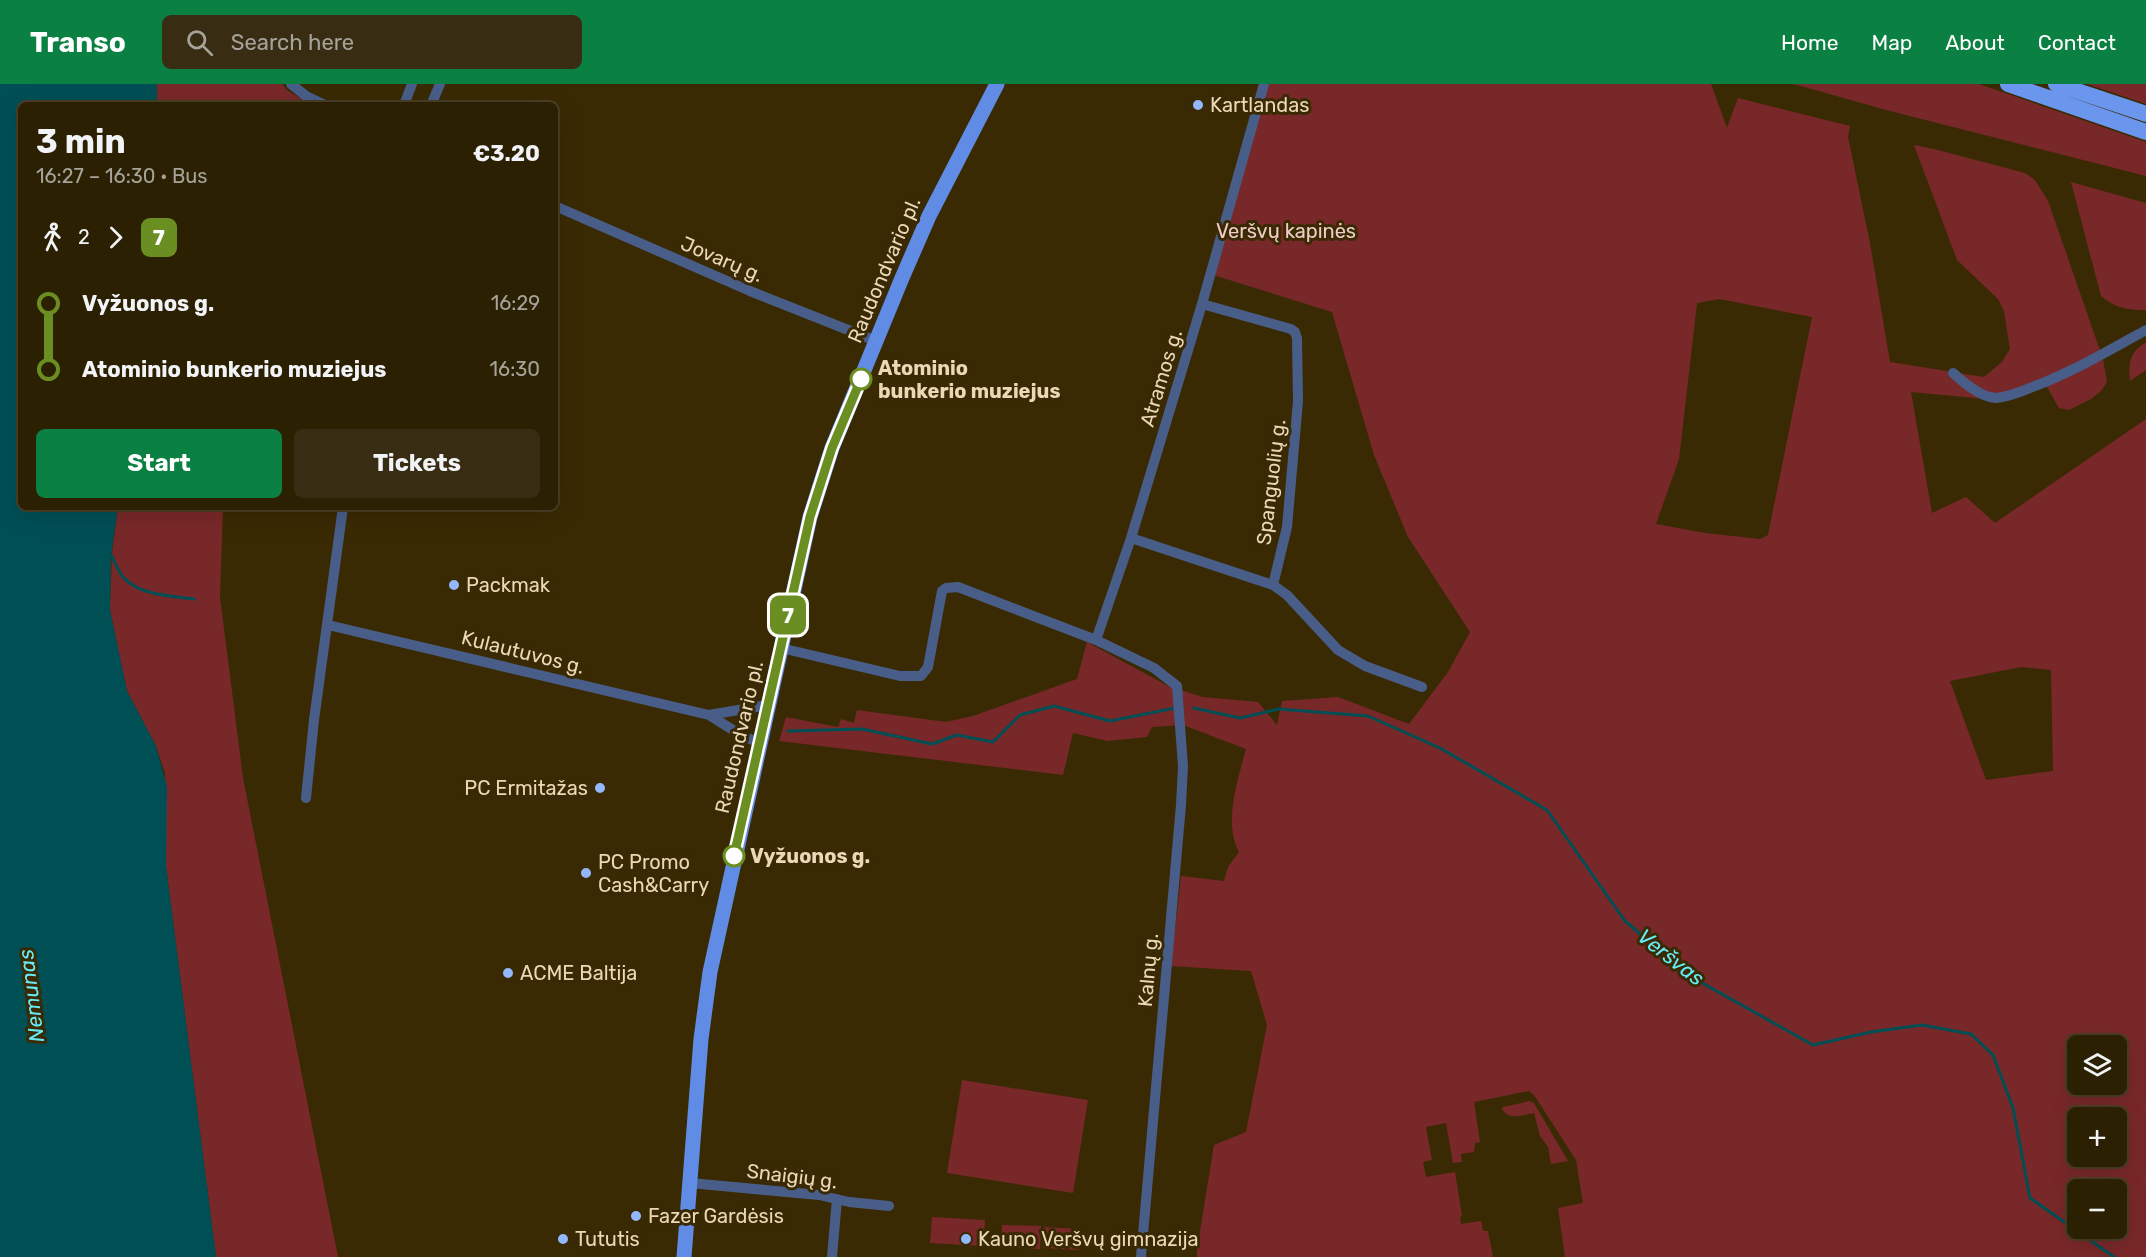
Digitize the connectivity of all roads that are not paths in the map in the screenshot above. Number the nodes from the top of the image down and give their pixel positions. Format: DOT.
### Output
graph roads {
  1 [pos="291,84"];
  2 [pos="412,84"];
  3 [pos="440,84"];
  4 [pos="997,84"];
  5 [pos="1264,84"];
  6 [pos="2008,84"];
  7 [pos="2056,84"];
  8 [pos="319,102"];
  9 [pos="405,102"];
  10 [pos="432,102"];
  11 [pos="2146,114"];
  12 [pos="2146,132"];
  13 [pos="558,207"];
  14 [pos="1202,304"];
  15 [pos="2146,330"];
  16 [pos="876,341"];
  17 [pos="1953,373"];
  18 [pos="343,510"];
  19 [pos="1131,538"];
  20 [pos="1273,585"];
  21 [pos="328,625"];
  22 [pos="1096,640"];
  23 [pos="781,648"];
  24 [pos="1422,687"];
  25 [pos="768,705"];
  26 [pos="709,715"];
  27 [pos="759,742"];
  28 [pos="306,798"];
  29 [pos="690,1183"];
  30 [pos="837,1199"];
  31 [pos="889,1206"];
  32 [pos="684,1257"];
  33 [pos="832,1257"];
  34 [pos="1141,1257"];
  1 -- 8 [label="street"];
  2 -- 9 [label="street"];
  3 -- 10 [label="street"];
  4 -- 16 [label="main road, Raudondvario pl."];
  5 -- 14 [label="street, Atramos g."];
  6 -- 12 [label="highway"];
  7 -- 11 [label="highway"];
  13 -- 16 [label="street, Jovarų g."];
  14 -- 19 [label="street, Atramos g."];
  14 -- 20 [label="street, Spanguolių g."];
  15 -- 17 [label="street"];
  16 -- 23 [label="main road, Raudondvario pl."];
  18 -- 21 [label="street"];
  19 -- 20 [label="street"];
  19 -- 22 [label="street, Atramos g."];
  20 -- 24 [label="street"];
  21 -- 26 [label="street, Kulautuvos g."];
  21 -- 28 [label="street"];
  22 -- 23 [label="street"];
  22 -- 34 [label="street, Kalnų g."];
  23 -- 25 [label="main road, Raudondvario pl."];
  25 -- 26 [label="street, Kulautuvos g."];
  25 -- 27 [label="main road, Raudondvario pl."];
  26 -- 27 [label="street, Kulautuvos g."];
  27 -- 29 [label="main road, Raudondvario pl."];
  29 -- 30 [label="street, Snaigių g."];
  29 -- 32 [label="main road, Raudondvario pl."];
  30 -- 31 [label="street, Snaigių g."];
  30 -- 33 [label="street"];
}
